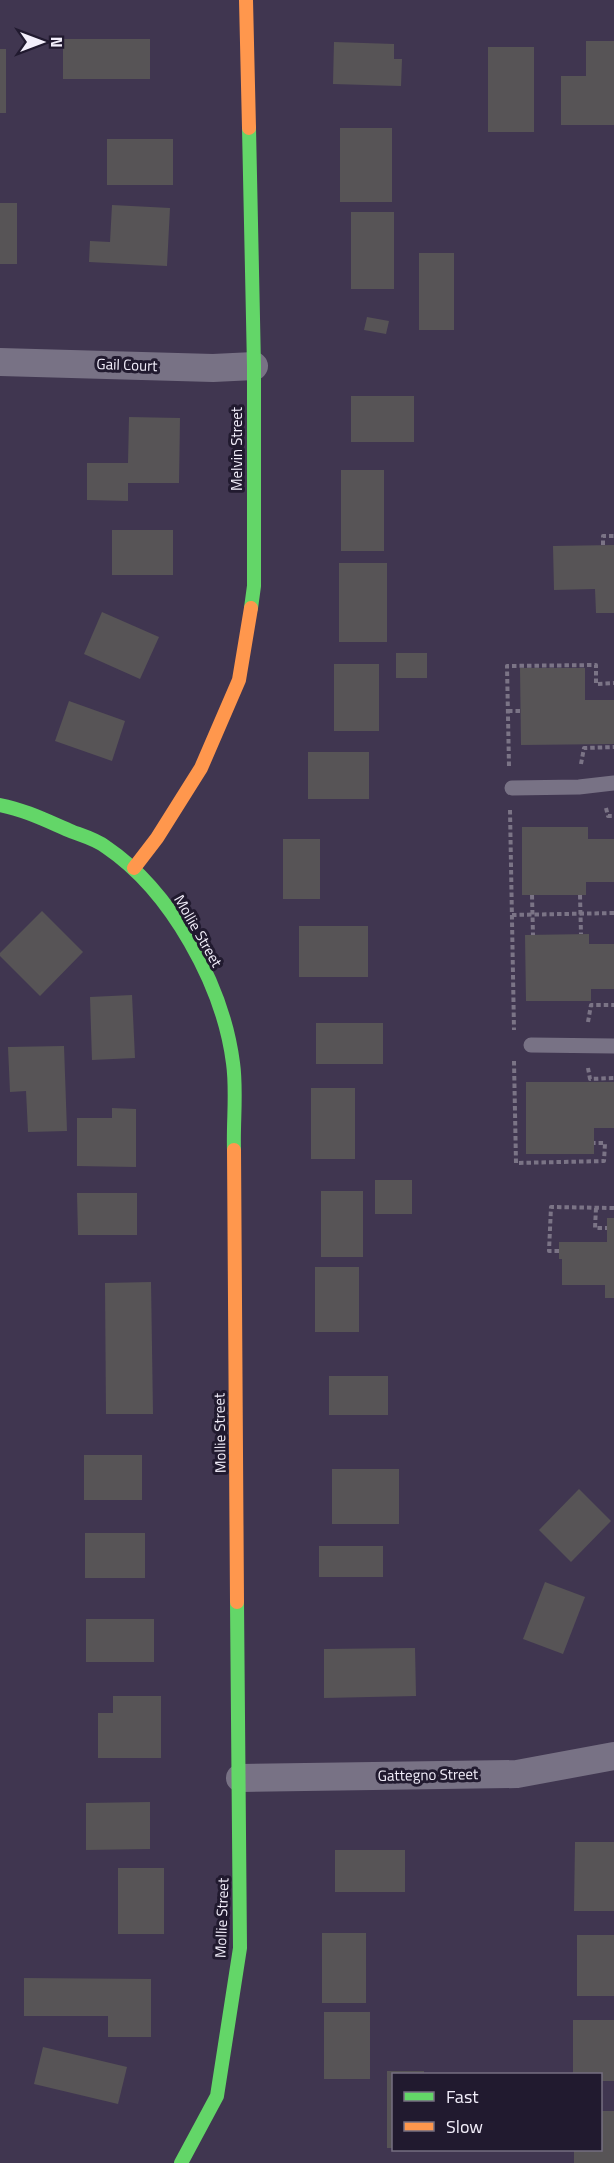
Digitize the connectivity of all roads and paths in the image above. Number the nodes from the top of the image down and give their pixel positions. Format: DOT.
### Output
graph roads {
  1 [pos="246,0"];
  2 [pos="0,362"];
  3 [pos="254,366"];
  4 [pos="614,536"];
  5 [pos="603,545"];
  6 [pos="614,683"];
  7 [pos="508,711"];
  8 [pos="521,711"];
  9 [pos="614,747"];
  10 [pos="584,748"];
  11 [pos="614,783"];
  12 [pos="510,788"];
  13 [pos="0,805"];
  14 [pos="608,816"];
  15 [pos="614,816"];
  16 [pos="134,868"];
  17 [pos="532,895"];
  18 [pos="580,895"];
  19 [pos="614,913"];
  20 [pos="581,914"];
  21 [pos="512,915"];
  22 [pos="533,915"];
  23 [pos="533,934"];
  24 [pos="581,934"];
  25 [pos="591,1005"];
  26 [pos="614,1005"];
  27 [pos="514,1033"];
  28 [pos="531,1045"];
  29 [pos="614,1046"];
  30 [pos="514,1057"];
  31 [pos="614,1078"];
  32 [pos="590,1079"];
  33 [pos="594,1143"];
  34 [pos="596,1208"];
  35 [pos="614,1208"];
  36 [pos="607,1228"];
  37 [pos="560,1251"];
  38 [pos="614,1756"];
  39 [pos="240,1778"];
  40 [pos="181,2163"];
  1 -- 3 [label="street, Melvin Street"];
  2 -- 3 [label="street, Gail Court"];
  3 -- 16 [label="street, Melvin Street"];
  4 -- 5 [label="path"];
  6 -- 7 [label="path"];
  7 -- 8 [label="path"];
  7 -- 12 [label="path"];
  9 -- 10 [label="path"];
  11 -- 12 [label="lane"];
  12 -- 21 [label="path"];
  13 -- 16 [label="street, Mollie Street"];
  14 -- 15 [label="path"];
  16 -- 39 [label="street, Mollie Street"];
  17 -- 22 [label="path"];
  18 -- 20 [label="path"];
  19 -- 20 [label="path"];
  20 -- 22 [label="path"];
  20 -- 24 [label="path"];
  21 -- 22 [label="path"];
  21 -- 27 [label="path"];
  22 -- 23 [label="path"];
  25 -- 26 [label="path"];
  28 -- 29 [label="lane"];
  30 -- 33 [label="path"];
  31 -- 32 [label="path"];
  34 -- 35 [label="path"];
  34 -- 36 [label="path"];
  34 -- 37 [label="path"];
  38 -- 39 [label="street, Gattegno Street"];
  39 -- 40 [label="street, Mollie Street"];
}
